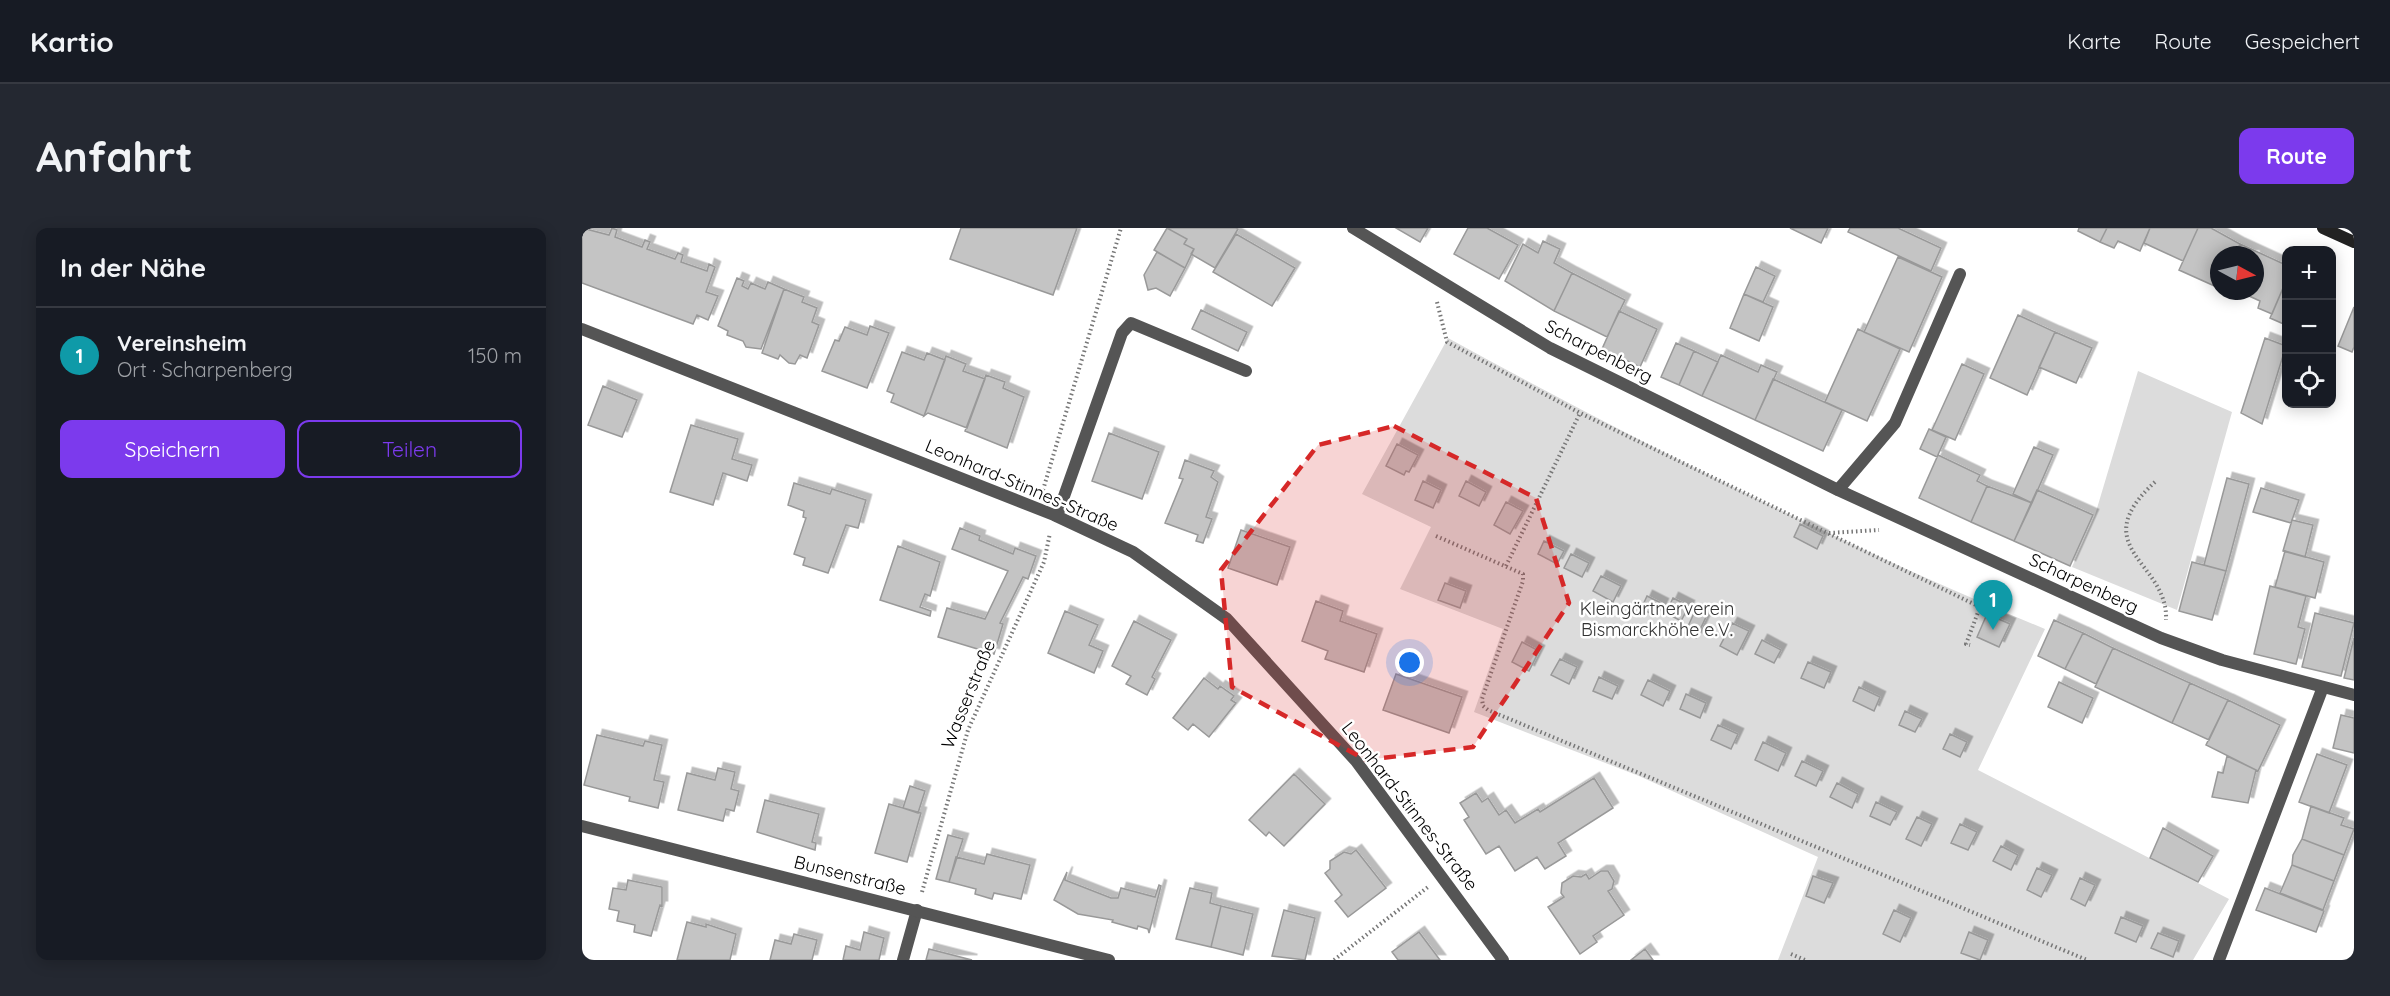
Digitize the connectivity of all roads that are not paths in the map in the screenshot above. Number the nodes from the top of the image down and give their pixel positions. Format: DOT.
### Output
graph roads {
  1 [pos="1353,228"];
  2 [pos="2323,228"];
  3 [pos="2354,242"];
  4 [pos="1960,274"];
  5 [pos="582,329"];
  6 [pos="1246,371"];
  7 [pos="1838,490"];
  8 [pos="1056,515"];
  9 [pos="2323,687"];
  10 [pos="2354,695"];
  11 [pos="582,826"];
  12 [pos="917,910"];
  13 [pos="903,960"];
  14 [pos="1109,960"];
  15 [pos="1503,960"];
  16 [pos="2218,960"];
  1 -- 7 [label="street, Scharpenberg"];
  2 -- 3 [label="main road"];
  4 -- 7 [label="street"];
  5 -- 8 [label="street, Leonhard-Stinnes-Straße"];
  6 -- 8 [label="street"];
  7 -- 9 [label="street, Scharpenberg"];
  8 -- 15 [label="street, Leonhard-Stinnes-Straße"];
  9 -- 10 [label="street, Scharpenberg"];
  9 -- 16 [label="street"];
  11 -- 12 [label="street, Bunsenstraße"];
  12 -- 13 [label="street"];
  12 -- 14 [label="street, Bunsenstraße"];
}
